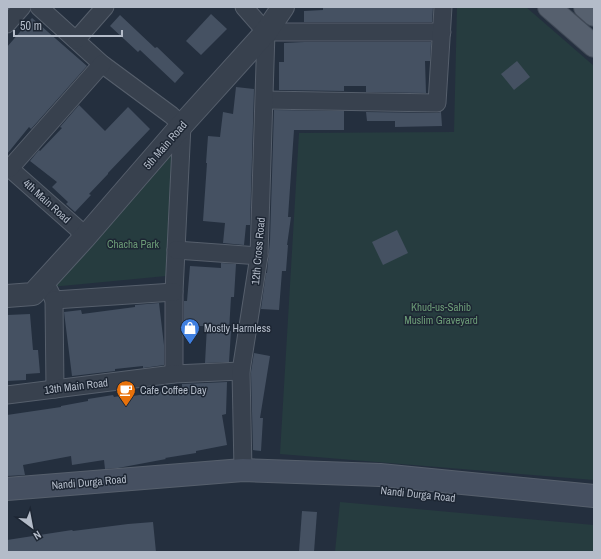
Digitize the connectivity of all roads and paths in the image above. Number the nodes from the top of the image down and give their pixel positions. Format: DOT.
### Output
graph roads {
  1 [pos="22,7"];
  2 [pos="39,7"];
  3 [pos="105,7"];
  4 [pos="244,7"];
  5 [pos="283,7"];
  6 [pos="443,7"];
  7 [pos="549,7"];
  8 [pos="585,7"];
  9 [pos="594,15"];
  10 [pos="7,24"];
  11 [pos="266,32"];
  12 [pos="442,32"];
  13 [pos="76,40"];
  14 [pos="594,46"];
  15 [pos="102,64"];
  16 [pos="265,100"];
  17 [pos="182,125"];
  18 [pos="9,167"];
  19 [pos="86,237"];
  20 [pos="176,250"];
  21 [pos="260,256"];
  22 [pos="49,291"];
  23 [pos="174,292"];
  24 [pos="7,296"];
  25 [pos="241,371"];
  26 [pos="174,374"];
  27 [pos="55,389"];
  28 [pos="7,395"];
  29 [pos="243,470"];
  30 [pos="7,489"];
  31 [pos="594,496"];
  32 [pos="594,511"];
  1 -- 10 [label="street"];
  2 -- 13 [label="street"];
  3 -- 13 [label="street"];
  4 -- 11 [label="street"];
  5 -- 11 [label="street, 5th Main Road"];
  6 -- 12 [label="street"];
  7 -- 14 [label="main road"];
  8 -- 9 [label="main road"];
  11 -- 12 [label="street"];
  11 -- 16 [label="street, 12th Cross Road"];
  11 -- 17 [label="street, 5th Main Road"];
  12 -- 16 [label="street"];
  13 -- 15 [label="street"];
  15 -- 17 [label="street"];
  15 -- 18 [label="street"];
  16 -- 21 [label="street, 12th Cross Road"];
  17 -- 19 [label="street, 5th Main Road"];
  17 -- 20 [label="street"];
  18 -- 19 [label="street, 4th Main Road"];
  19 -- 22 [label="street, 5th Main Road"];
  20 -- 21 [label="street"];
  20 -- 23 [label="street"];
  21 -- 25 [label="street, 12th Cross Road"];
  22 -- 23 [label="street"];
  22 -- 24 [label="street, 5th Main Road"];
  22 -- 27 [label="street"];
  23 -- 26 [label="street"];
  25 -- 26 [label="street, 13th Main Road"];
  25 -- 29 [label="street, 12th Cross Road"];
  26 -- 27 [label="street, 13th Main Road"];
  27 -- 28 [label="street, 13th Main Road"];
  29 -- 30 [label="main road, Nandi Durga Road"];
  29 -- 31 [label="main road, Nandi Durga Road"];
  29 -- 32 [label="main road, Nandi Durga Road"];
}
